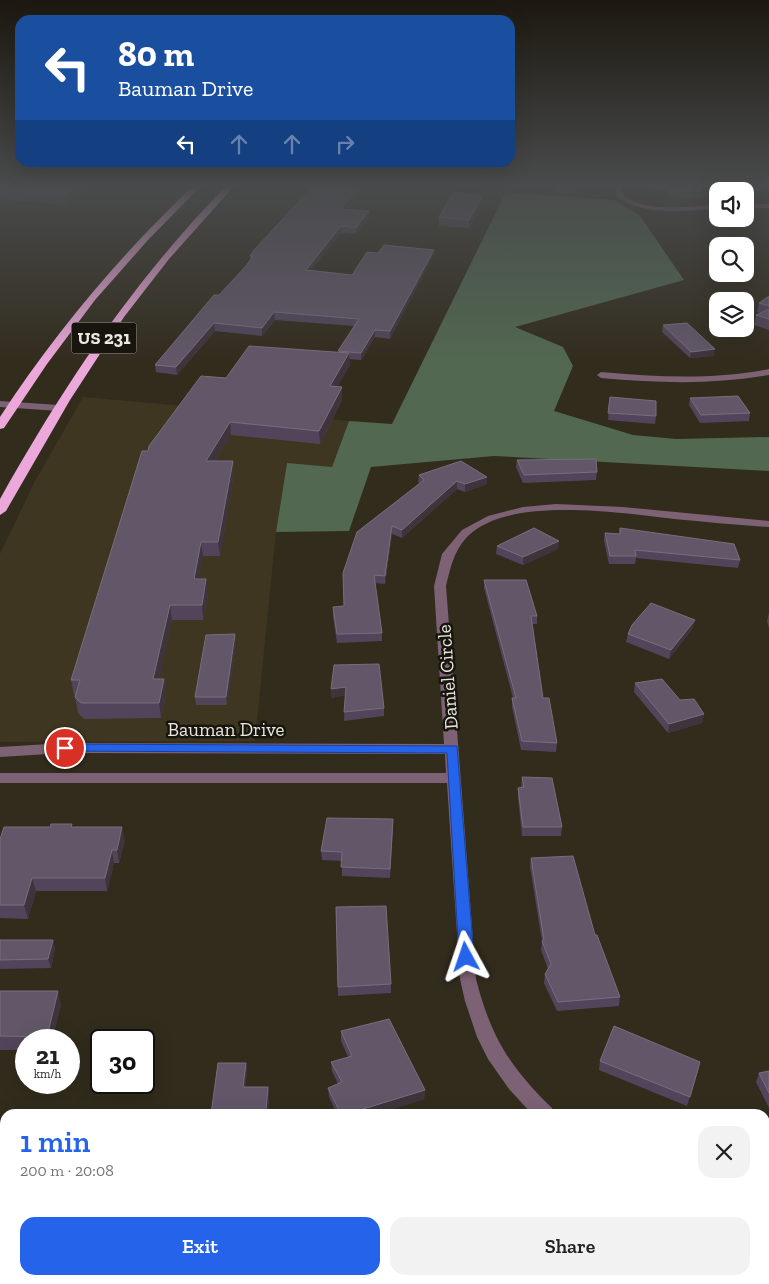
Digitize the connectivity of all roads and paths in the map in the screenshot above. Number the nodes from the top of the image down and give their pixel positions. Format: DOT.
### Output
graph roads {
  1 [pos="140,244"];
  2 [pos="176,244"];
  3 [pos="769,372"];
  4 [pos="601,375"];
  5 [pos="0,404"];
  6 [pos="13,405"];
  7 [pos="58,408"];
  8 [pos="0,426"];
  9 [pos="0,511"];
  10 [pos="769,524"];
  11 [pos="453,749"];
  12 [pos="0,752"];
  13 [pos="0,778"];
  14 [pos="455,778"];
  15 [pos="540,1109"];
  1 -- 6 [label="highway, US 231"];
  2 -- 7 [label="highway, US 231"];
  3 -- 4 [label="street"];
  5 -- 6 [label="street"];
  6 -- 7 [label="street"];
  6 -- 8 [label="highway, US 231"];
  7 -- 9 [label="highway, US 231"];
  10 -- 11 [label="street, Daniel Circle"];
  11 -- 12 [label="street, Bauman Drive"];
  11 -- 14 [label="street, Daniel Circle"];
  13 -- 14 [label="street"];
  14 -- 15 [label="street, Daniel Circle"];
}
